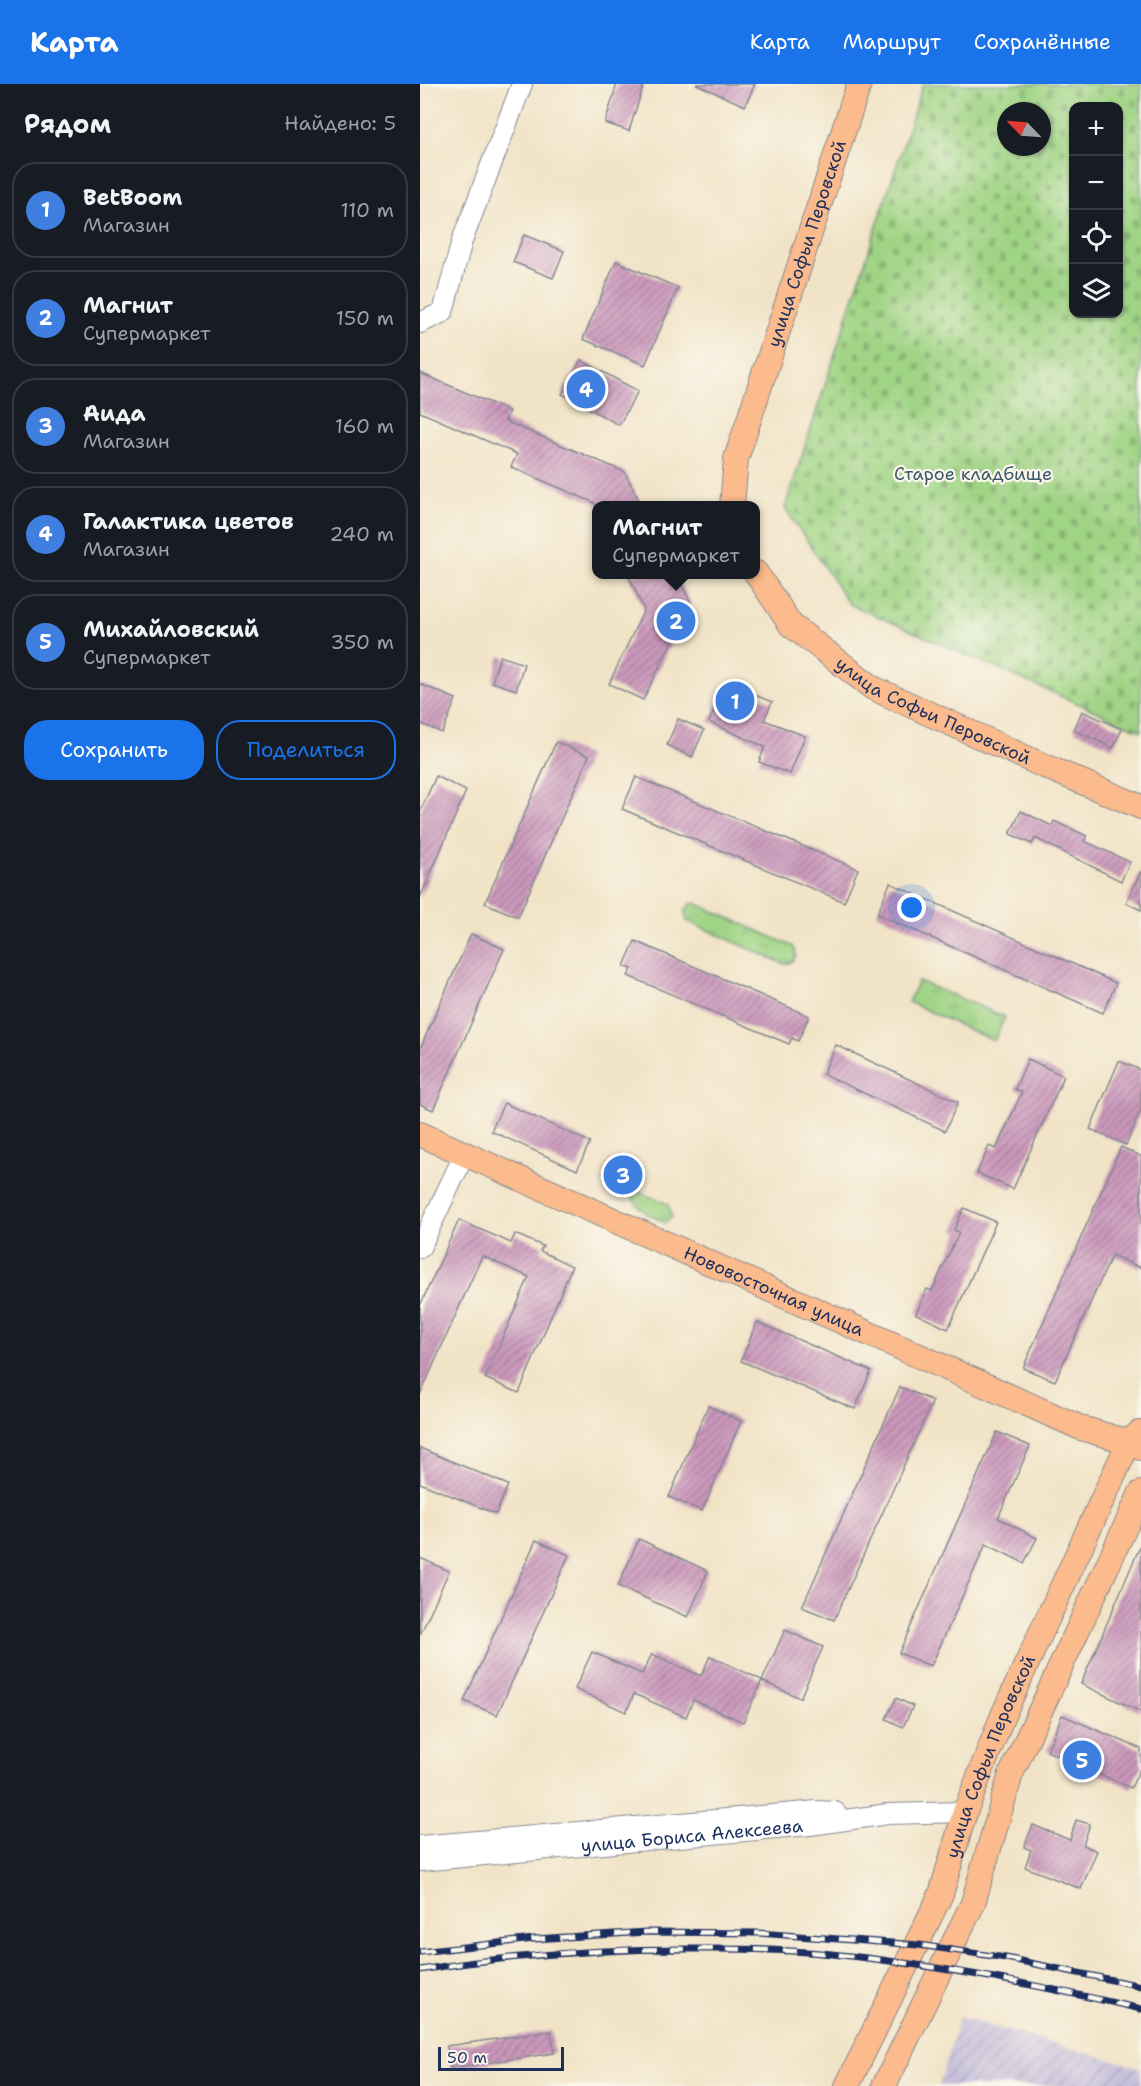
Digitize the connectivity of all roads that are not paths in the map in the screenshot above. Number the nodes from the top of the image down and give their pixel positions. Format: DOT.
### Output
graph roads {
  1 [pos="522,84"];
  2 [pos="859,84"];
  3 [pos="420,323"];
  4 [pos="732,501"];
  5 [pos="760,579"];
  6 [pos="1141,807"];
  7 [pos="420,1134"];
  8 [pos="465,1154"];
  9 [pos="420,1248"];
  10 [pos="1137,1440"];
  11 [pos="1141,1493"];
  12 [pos="1011,1774"];
  13 [pos="965,1812"];
  14 [pos="888,1814"];
  15 [pos="420,1846"];
  16 [pos="420,1861"];
  17 [pos="849,2083"];
  18 [pos="874,2086"];
  19 [pos="884,2086"];
  1 -- 3 [label="street"];
  2 -- 4 [label="main road, улица Софьи Перовской"];
  5 -- 6 [label="main road, улица Софьи Перовской"];
  7 -- 8 [label="main road, Нововосточная улица"];
  8 -- 9 [label="street"];
  8 -- 10 [label="main road, Нововосточная улица"];
  10 -- 13 [label="main road, улица Софьи Перовской"];
  11 -- 12 [label="main road, улица Софьи Перовской"];
  12 -- 13 [label="main road"];
  12 -- 19 [label="main road, улица Софьи Перовской"];
  13 -- 14 [label="street, улица Бориса Алексеева"];
  13 -- 17 [label="main road, улица Софьи Перовской"];
  14 -- 15 [label="street"];
  14 -- 16 [label="street, улица Бориса Алексеева"];
  17 -- 18 [label="main road"];
}
